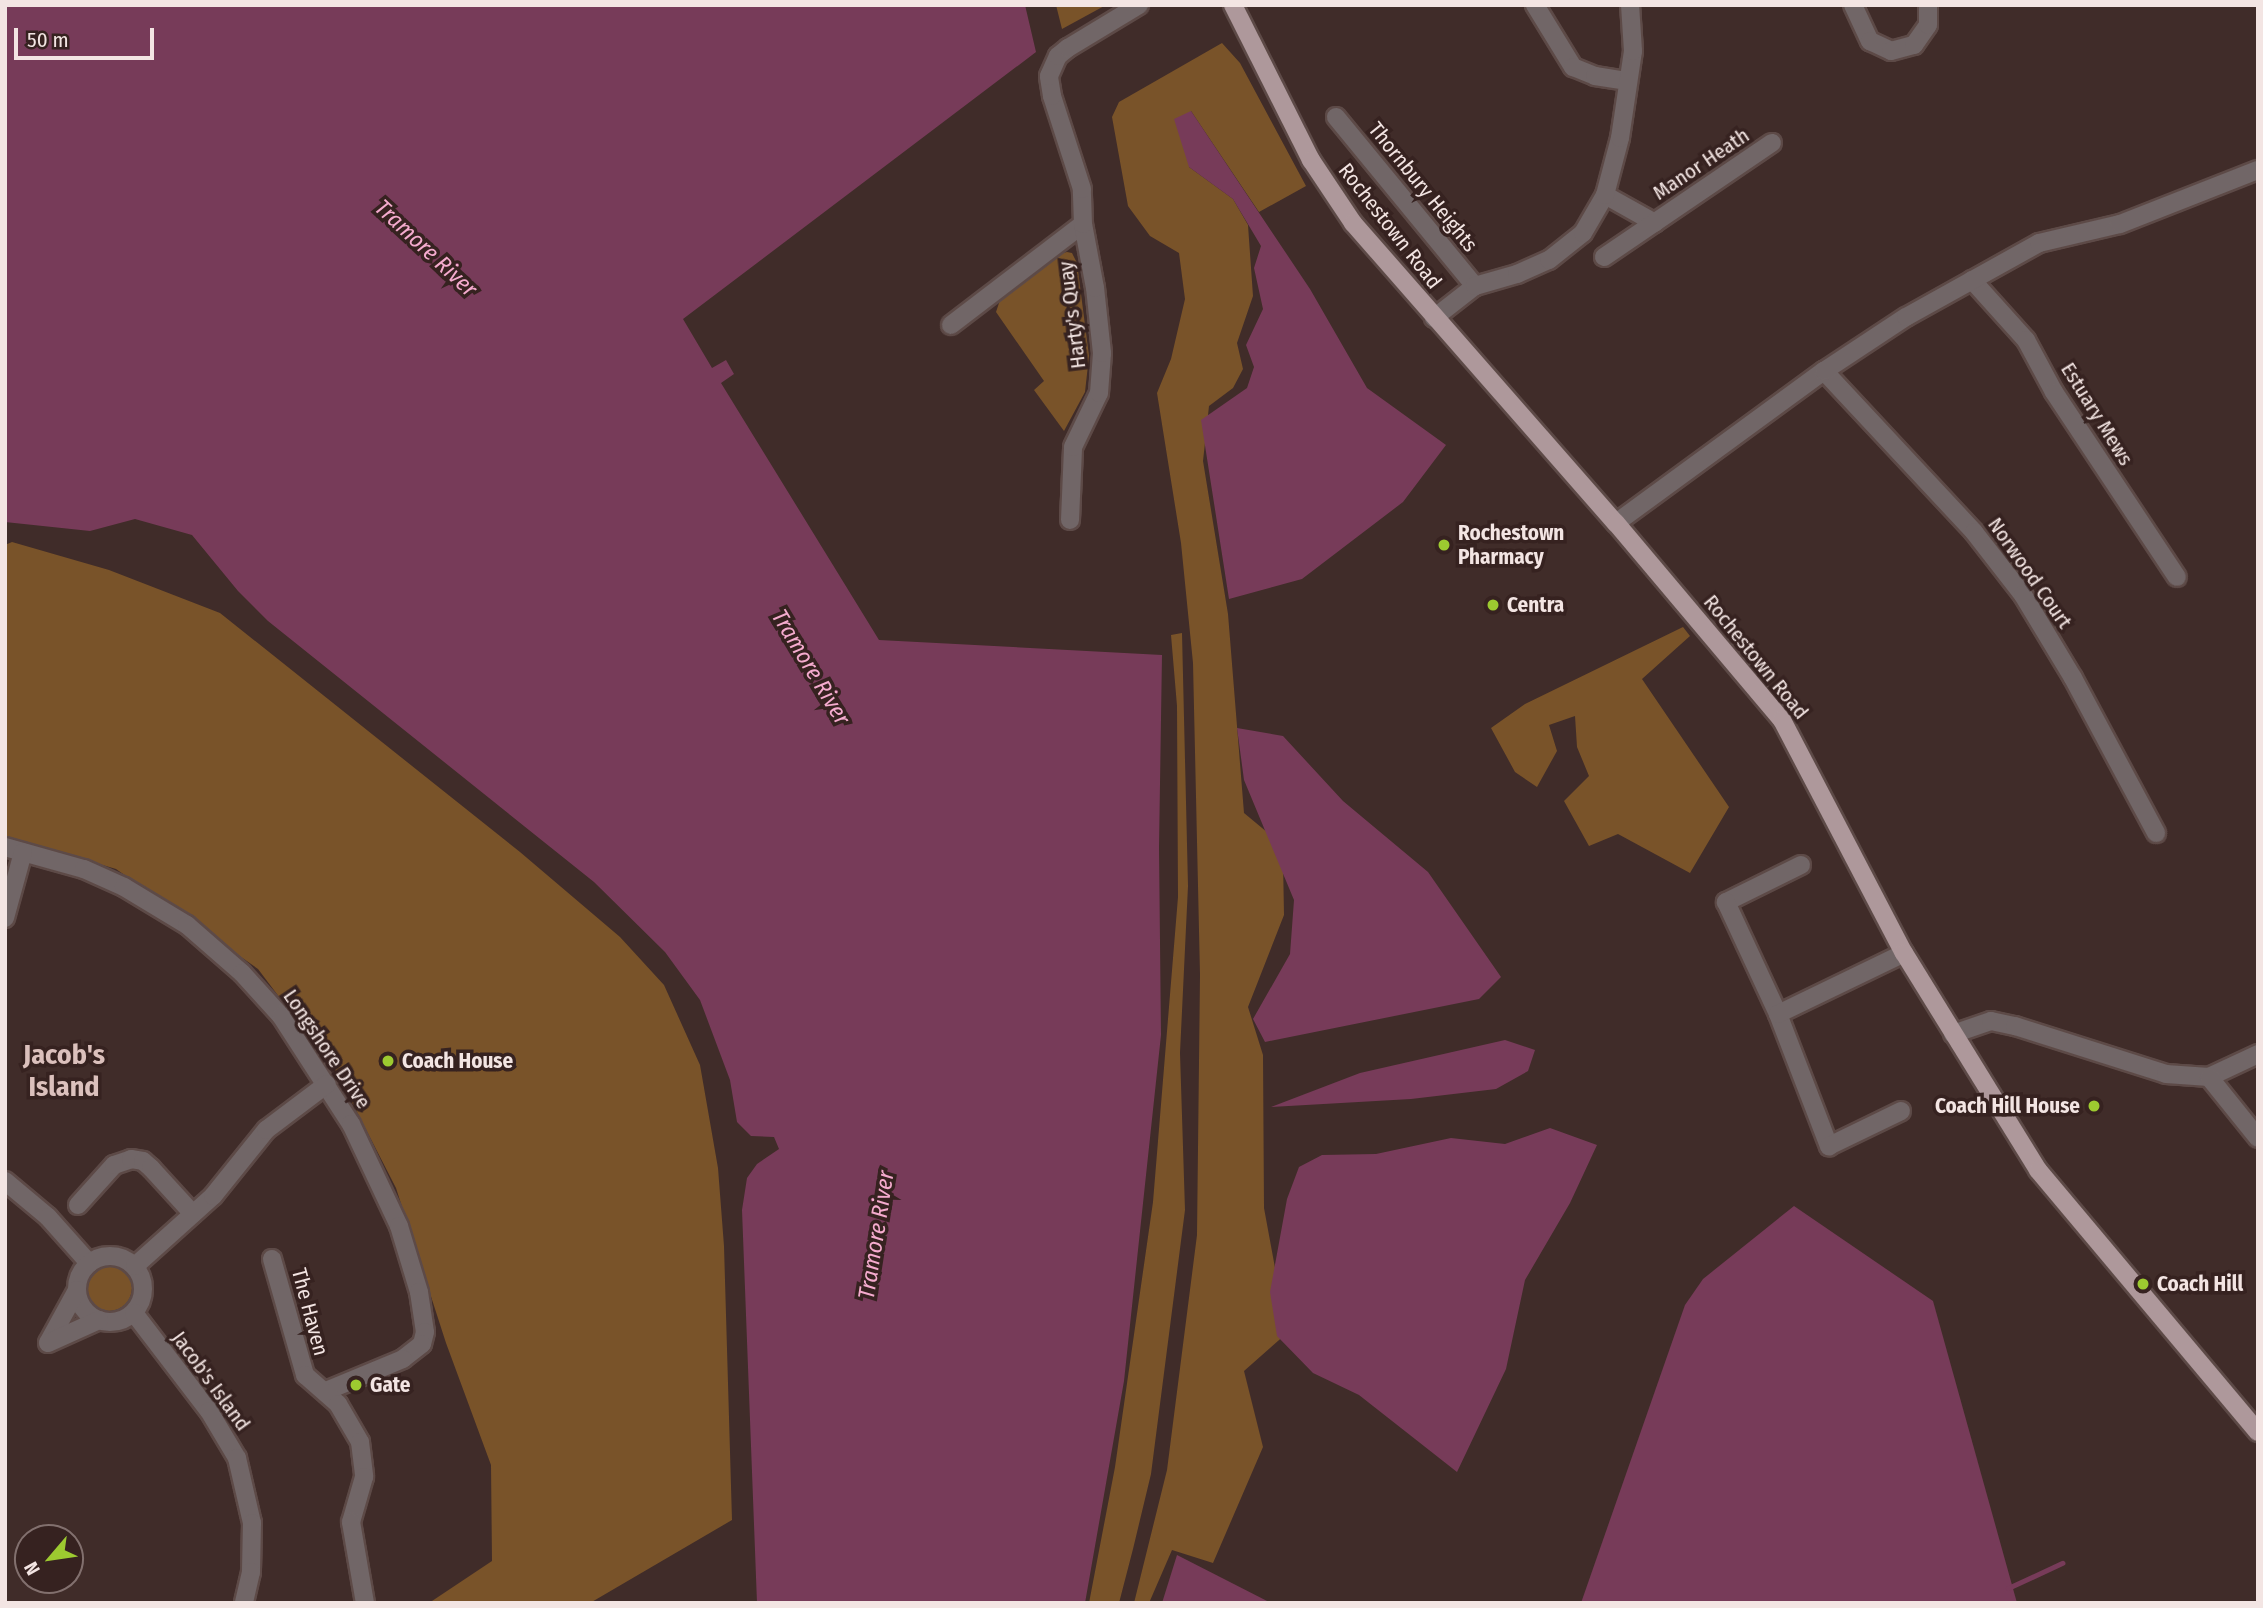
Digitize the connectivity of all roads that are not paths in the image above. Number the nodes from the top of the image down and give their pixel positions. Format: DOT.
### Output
graph roads {
  1 [pos="1139,5"];
  2 [pos="1233,5"];
  3 [pos="1535,5"];
  4 [pos="1630,5"];
  5 [pos="1853,5"];
  6 [pos="1928,5"];
  7 [pos="1628,81"];
  8 [pos="1336,117"];
  9 [pos="1772,143"];
  10 [pos="2258,170"];
  11 [pos="1605,195"];
  12 [pos="1655,223"];
  13 [pos="1083,224"];
  14 [pos="1605,257"];
  15 [pos="1972,280"];
  16 [pos="1475,286"];
  17 [pos="1434,318"];
  18 [pos="951,325"];
  19 [pos="1824,371"];
  20 [pos="1070,520"];
  21 [pos="1616,523"];
  22 [pos="2177,577"];
  23 [pos="2156,833"];
  24 [pos="5,847"];
  25 [pos="23,852"];
  26 [pos="1801,865"];
  27 [pos="5,918"];
  28 [pos="1904,953"];
  29 [pos="1779,1014"];
  30 [pos="1953,1034"];
  31 [pos="2258,1054"];
  32 [pos="2209,1077"];
  33 [pos="327,1084"];
  34 [pos="1901,1111"];
  35 [pos="2258,1138"];
  36 [pos="5,1181"];
  37 [pos="78,1205"];
  38 [pos="193,1214"];
  39 [pos="272,1259"];
  40 [pos="89,1263"];
  41 [pos="135,1266"];
  42 [pos="77,1290"];
  43 [pos="134,1313"];
  44 [pos="99,1320"];
  45 [pos="326,1391"];
  46 [pos="2258,1432"];
  47 [pos="244,1603"];
  48 [pos="365,1603"];
  1 -- 13 [label="street, Harty's Quay"];
  2 -- 17 [label="main road, Rochestown Road"];
  3 -- 7 [label="street"];
  4 -- 7 [label="street, Thornbury Heights"];
  5 -- 6 [label="street"];
  7 -- 11 [label="street, Thornbury Heights"];
  8 -- 16 [label="street, Thornbury Heights"];
  9 -- 12 [label="street, Manor Heath"];
  10 -- 15 [label="street"];
  11 -- 12 [label="street, Manor Heath"];
  11 -- 16 [label="street, Thornbury Heights"];
  12 -- 14 [label="street, Manor Heath"];
  13 -- 18 [label="street, Harty's Quay"];
  13 -- 20 [label="street, Harty's Quay"];
  15 -- 19 [label="street"];
  15 -- 22 [label="street, Estuary Mews"];
  16 -- 17 [label="street, Thornbury Heights"];
  17 -- 21 [label="main road, Rochestown Road"];
  19 -- 21 [label="street"];
  19 -- 23 [label="street, Norwood Court"];
  21 -- 28 [label="main road, Rochestown Road"];
  24 -- 25 [label="street, Longshore Drive"];
  25 -- 27 [label="street"];
  25 -- 33 [label="street, Longshore Drive"];
  26 -- 29 [label="street"];
  28 -- 29 [label="street"];
  28 -- 30 [label="main road, Rochestown Road"];
  29 -- 34 [label="street"];
  30 -- 32 [label="street"];
  30 -- 46 [label="main road, Rochestown Road"];
  31 -- 32 [label="street"];
  32 -- 35 [label="street"];
  33 -- 38 [label="street"];
  33 -- 45 [label="street, Longshore Drive"];
  36 -- 40 [label="street"];
  37 -- 38 [label="street"];
  38 -- 41 [label="street"];
  39 -- 45 [label="street, The Haven"];
  40 -- 41 [label="street"];
  40 -- 42 [label="street"];
  41 -- 43 [label="street"];
  42 -- 44 [label="street"];
  42 -- 44 [label="street"];
  43 -- 44 [label="street"];
  43 -- 47 [label="street, Jacob's Island"];
  45 -- 48 [label="street, The Haven"];
}
